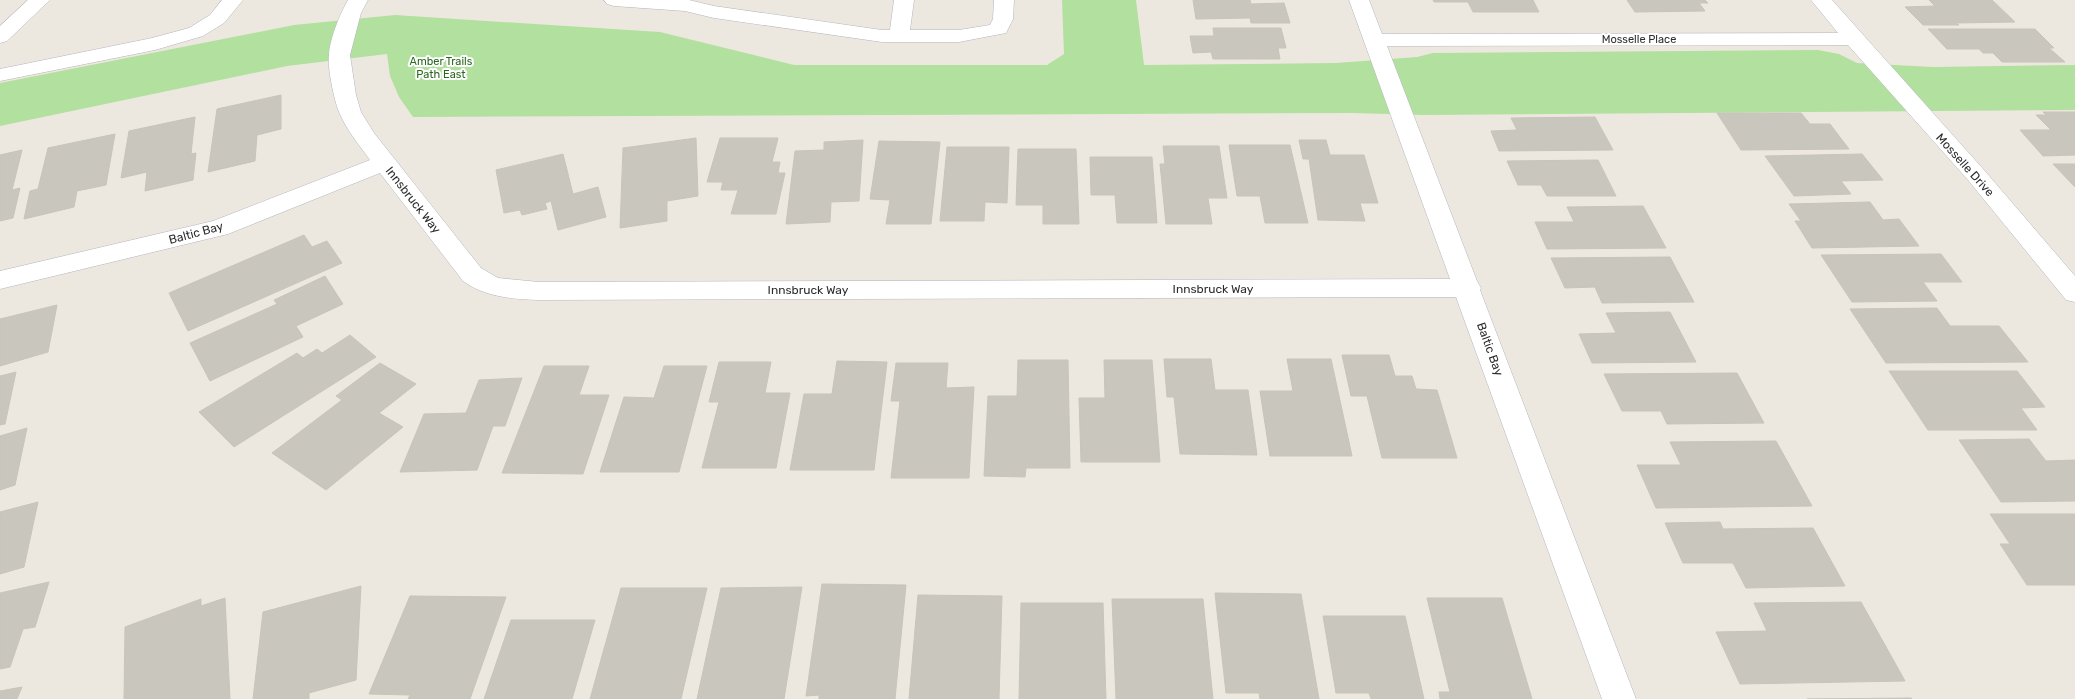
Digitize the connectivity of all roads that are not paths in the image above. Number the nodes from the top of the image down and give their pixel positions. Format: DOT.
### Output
graph roads {
  1 [pos="40,0"];
  2 [pos="233,0"];
  3 [pos="358,0"];
  4 [pos="614,0"];
  5 [pos="904,0"];
  6 [pos="1004,0"];
  7 [pos="1359,0"];
  8 [pos="1821,0"];
  9 [pos="656,1"];
  10 [pos="899,36"];
  11 [pos="0,37"];
  12 [pos="1854,39"];
  13 [pos="1374,40"];
  14 [pos="0,75"];
  15 [pos="385,163"];
  16 [pos="0,280"];
  17 [pos="1468,288"];
  18 [pos="2075,293"];
  19 [pos="1619,699"];
  1 -- 11 [label="street"];
  2 -- 14 [label="street"];
  3 -- 15 [label="street, Innsbruck Way"];
  4 -- 9 [label="street"];
  5 -- 10 [label="street"];
  6 -- 10 [label="street"];
  7 -- 13 [label="street, Baltic Bay"];
  8 -- 12 [label="street"];
  9 -- 10 [label="street"];
  12 -- 13 [label="street, Mosselle Place"];
  12 -- 18 [label="street, Mosselle Drive"];
  13 -- 17 [label="street, Baltic Bay"];
  15 -- 16 [label="street, Baltic Bay"];
  15 -- 17 [label="street, Innsbruck Way"];
  17 -- 19 [label="street, Baltic Bay"];
}
